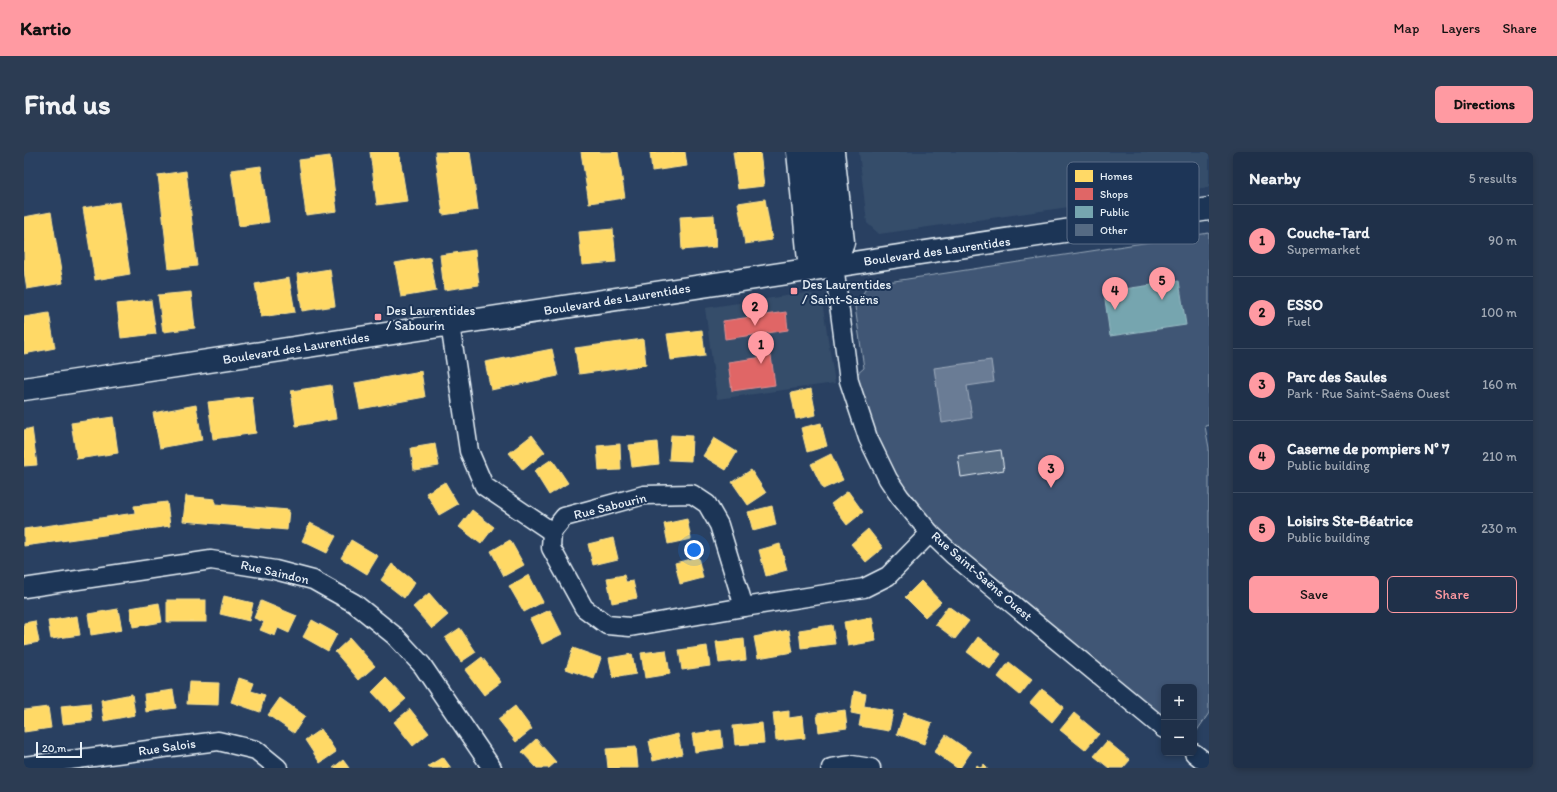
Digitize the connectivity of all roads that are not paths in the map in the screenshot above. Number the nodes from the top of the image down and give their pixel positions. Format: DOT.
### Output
graph roads {
  1 [pos="798,152"];
  2 [pos="812,152"];
  3 [pos="832,152"];
  4 [pos="1209,209"];
  5 [pos="1199,211"];
  6 [pos="1067,231"];
  7 [pos="834,266"];
  8 [pos="810,270"];
  9 [pos="450,324"];
  10 [pos="24,389"];
  11 [pos="552,532"];
  12 [pos="930,533"];
  13 [pos="24,588"];
  14 [pos="744,607"];
  15 [pos="1161,727"];
  16 [pos="1197,755"];
  17 [pos="1209,765"];
  18 [pos="24,766"];
  19 [pos="278,768"];
  20 [pos="492,768"];
  21 [pos="831,768"];
  22 [pos="871,768"];
  1 -- 8 [label="street"];
  2 -- 7 [label="street"];
  3 -- 7 [label="street"];
  4 -- 5 [label="street, Boulevard des Laurentides"];
  6 -- 7 [label="street, Boulevard des Laurentides"];
  7 -- 8 [label="street, Boulevard des Laurentides"];
  7 -- 12 [label="street, Rue Saint-Saëns Ouest"];
  8 -- 9 [label="street, Boulevard des Laurentides"];
  9 -- 10 [label="street, Boulevard des Laurentides"];
  9 -- 11 [label="street"];
  11 -- 14 [label="street"];
  11 -- 14 [label="street, Rue Sabourin"];
  12 -- 14 [label="street"];
  12 -- 15 [label="street, Rue Saint-Saëns Ouest"];
  13 -- 20 [label="street, Rue Saindon"];
  16 -- 17 [label="street"];
  18 -- 19 [label="street, Rue Salois"];
  21 -- 22 [label="street"];
}
